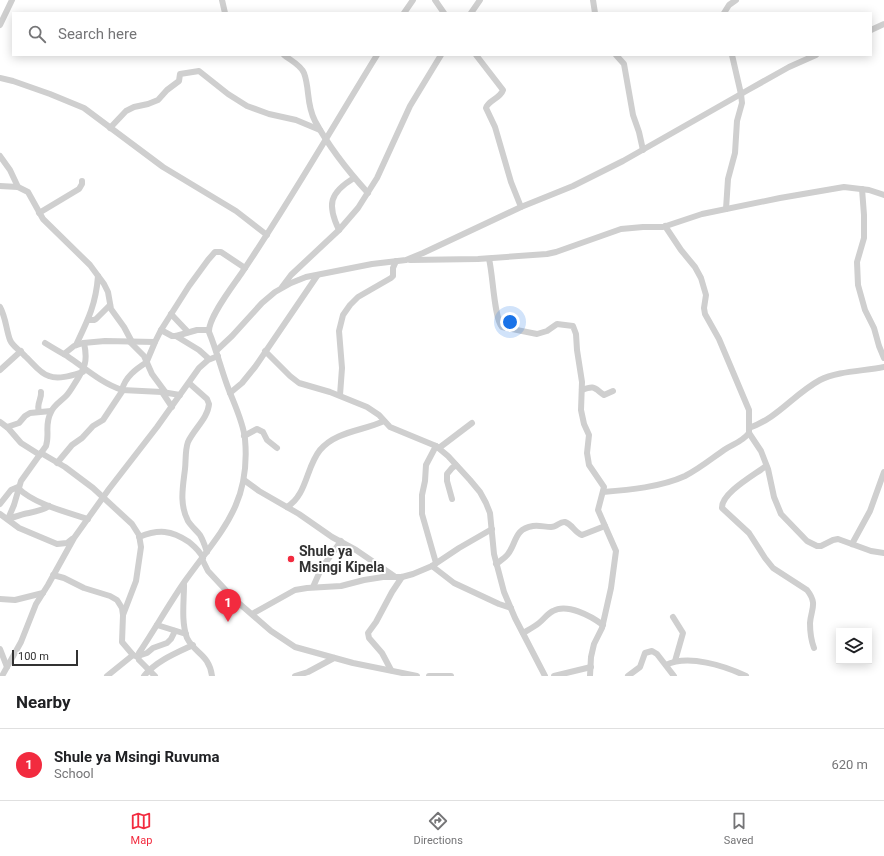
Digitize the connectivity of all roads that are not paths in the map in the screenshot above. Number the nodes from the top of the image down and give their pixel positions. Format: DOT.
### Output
graph roads {
  1 [pos="12,0"];
  2 [pos="222,0"];
  3 [pos="413,0"];
  4 [pos="435,0"];
  5 [pos="480,0"];
  6 [pos="593,0"];
  7 [pos="736,0"];
  8 [pos="225,12"];
  9 [pos="405,12"];
  10 [pos="443,12"];
  11 [pos="472,12"];
  12 [pos="595,12"];
  13 [pos="725,12"];
  14 [pos="884,24"];
  15 [pos="0,25"];
  16 [pos="872,30"];
  17 [pos="285,56"];
  18 [pos="376,56"];
  19 [pos="440,56"];
  20 [pos="477,56"];
  21 [pos="617,56"];
  22 [pos="732,56"];
  23 [pos="814,56"];
  24 [pos="0,78"];
  25 [pos="741,94"];
  26 [pos="110,128"];
  27 [pos="320,130"];
  28 [pos="326,139"];
  29 [pos="643,150"];
  30 [pos="0,156"];
  31 [pos="354,178"];
  32 [pos="82,181"];
  33 [pos="0,186"];
  34 [pos="18,187"];
  35 [pos="862,189"];
  36 [pos="368,192"];
  37 [pos="884,195"];
  38 [pos="521,207"];
  39 [pos="726,209"];
  40 [pos="39,213"];
  41 [pos="665,226"];
  42 [pos="339,230"];
  43 [pos="267,235"];
  44 [pos="489,259"];
  45 [pos="406,260"];
  46 [pos="396,261"];
  47 [pos="245,268"];
  48 [pos="98,276"];
  49 [pos="317,276"];
  50 [pos="282,288"];
  51 [pos="110,305"];
  52 [pos="0,307"];
  53 [pos="171,314"];
  54 [pos="88,320"];
  55 [pos="161,330"];
  56 [pos="209,330"];
  57 [pos="188,332"];
  58 [pos="176,336"];
  59 [pos="131,342"];
  60 [pos="155,342"];
  61 [pos="45,343"];
  62 [pos="84,343"];
  63 [pos="76,345"];
  64 [pos="265,351"];
  65 [pos="21,352"];
  66 [pos="64,354"];
  67 [pos="217,354"];
  68 [pos="884,358"];
  69 [pos="209,359"];
  70 [pos="147,362"];
  71 [pos="884,367"];
  72 [pos="0,370"];
  73 [pos="84,370"];
  74 [pos="189,383"];
  75 [pos="122,390"];
  76 [pos="582,390"];
  77 [pos="613,391"];
  78 [pos="41,392"];
  79 [pos="164,392"];
  80 [pos="230,393"];
  81 [pos="180,395"];
  82 [pos="340,395"];
  83 [pos="172,407"];
  84 [pos="51,411"];
  85 [pos="39,412"];
  86 [pos="384,421"];
  87 [pos="0,422"];
  88 [pos="472,423"];
  89 [pos="7,427"];
  90 [pos="749,430"];
  91 [pos="244,436"];
  92 [pos="437,447"];
  93 [pos="277,448"];
  94 [pos="41,454"];
  95 [pos="57,462"];
  96 [pos="456,465"];
  97 [pos="766,466"];
  98 [pos="884,473"];
  99 [pos="244,480"];
  100 [pos="18,487"];
  101 [pos="603,492"];
  102 [pos="103,497"];
  103 [pos="452,499"];
  104 [pos="0,504"];
  105 [pos="49,506"];
  106 [pos="287,506"];
  107 [pos="4,517"];
  108 [pos="88,519"];
  109 [pos="605,526"];
  110 [pos="492,529"];
  111 [pos="139,537"];
  112 [pos="74,538"];
  113 [pos="340,541"];
  114 [pos="852,544"];
  115 [pos="207,552"];
  116 [pos="884,553"];
  117 [pos="202,559"];
  118 [pos="496,564"];
  119 [pos="434,565"];
  120 [pos="53,576"];
  121 [pos="394,576"];
  122 [pos="402,577"];
  123 [pos="184,584"];
  124 [pos="313,587"];
  125 [pos="43,593"];
  126 [pos="0,599"];
  127 [pos="511,608"];
  128 [pos="123,614"];
  129 [pos="252,614"];
  130 [pos="673,617"];
  131 [pos="157,625"];
  132 [pos="602,625"];
  133 [pos="175,632"];
  134 [pos="523,633"];
  135 [pos="186,634"];
  136 [pos="193,645"];
  137 [pos="814,648"];
  138 [pos="0,649"];
  139 [pos="136,656"];
  140 [pos="334,658"];
  141 [pos="675,661"];
  142 [pos="666,665"];
  143 [pos="7,666"];
  144 [pos="591,667"];
  145 [pos="149,670"];
  146 [pos="391,670"];
  147 [pos="305,675"];
  148 [pos="2,676"];
  149 [pos="107,676"];
  150 [pos="144,676"];
  151 [pos="155,676"];
  152 [pos="212,676"];
  153 [pos="295,676"];
  154 [pos="417,676"];
  155 [pos="429,676"];
  156 [pos="451,676"];
  157 [pos="545,676"];
  158 [pos="554,676"];
  159 [pos="590,676"];
  160 [pos="628,676"];
  161 [pos="674,676"];
  162 [pos="746,676"];
  1 -- 15 [label="street"];
  2 -- 8 [label="street"];
  3 -- 9 [label="street"];
  4 -- 10 [label="street"];
  5 -- 11 [label="street"];
  6 -- 12 [label="street"];
  7 -- 13 [label="street"];
  14 -- 16 [label="street"];
  17 -- 27 [label="street"];
  18 -- 28 [label="street"];
  19 -- 36 [label="street"];
  20 -- 38 [label="street"];
  21 -- 29 [label="street"];
  22 -- 25 [label="street"];
  23 -- 25 [label="street"];
  24 -- 26 [label="street"];
  25 -- 29 [label="street"];
  25 -- 39 [label="street"];
  26 -- 27 [label="street"];
  26 -- 43 [label="street"];
  27 -- 28 [label="street"];
  28 -- 31 [label="street"];
  28 -- 43 [label="street"];
  29 -- 38 [label="street"];
  30 -- 34 [label="street"];
  31 -- 36 [label="street"];
  31 -- 42 [label="street"];
  32 -- 40 [label="street"];
  33 -- 34 [label="street"];
  34 -- 40 [label="street"];
  35 -- 37 [label="street"];
  35 -- 39 [label="street"];
  35 -- 68 [label="street"];
  36 -- 42 [label="street"];
  38 -- 45 [label="street"];
  39 -- 41 [label="street"];
  40 -- 48 [label="street"];
  41 -- 44 [label="street"];
  41 -- 90 [label="street"];
  42 -- 50 [label="street"];
  43 -- 47 [label="street"];
  44 -- 45 [label="street"];
  44 -- 76 [label="street"];
  45 -- 46 [label="street"];
  46 -- 49 [label="street"];
  46 -- 82 [label="street"];
  47 -- 53 [label="street"];
  47 -- 56 [label="street"];
  48 -- 51 [label="street"];
  48 -- 54 [label="street"];
  49 -- 50 [label="street"];
  49 -- 64 [label="street"];
  50 -- 67 [label="street"];
  51 -- 54 [label="street"];
  51 -- 59 [label="street"];
  52 -- 65 [label="street"];
  53 -- 55 [label="street"];
  53 -- 57 [label="street"];
  54 -- 63 [label="street"];
  55 -- 58 [label="street"];
  55 -- 60 [label="street"];
  56 -- 57 [label="street"];
  56 -- 67 [label="street"];
  57 -- 58 [label="street"];
  58 -- 69 [label="street"];
  59 -- 60 [label="street"];
  59 -- 62 [label="street"];
  59 -- 70 [label="street"];
  60 -- 70 [label="street"];
  61 -- 66 [label="street"];
  62 -- 63 [label="street"];
  62 -- 73 [label="street"];
  63 -- 66 [label="street"];
  64 -- 80 [label="street"];
  64 -- 82 [label="street"];
  65 -- 72 [label="street"];
  65 -- 73 [label="street"];
  66 -- 73 [label="street"];
  67 -- 69 [label="street"];
  67 -- 80 [label="street"];
  69 -- 74 [label="street"];
  70 -- 75 [label="street"];
  70 -- 79 [label="street"];
  71 -- 90 [label="street"];
  73 -- 75 [label="street"];
  73 -- 84 [label="street"];
  74 -- 81 [label="street"];
  74 -- 115 [label="street"];
  75 -- 79 [label="street"];
  75 -- 95 [label="street"];
  76 -- 77 [label="street"];
  76 -- 101 [label="street"];
  78 -- 85 [label="street"];
  79 -- 81 [label="street"];
  79 -- 83 [label="street"];
  80 -- 91 [label="street"];
  81 -- 83 [label="street"];
  82 -- 86 [label="street"];
  83 -- 102 [label="street"];
  84 -- 85 [label="street"];
  84 -- 94 [label="street"];
  85 -- 89 [label="street"];
  86 -- 92 [label="street"];
  86 -- 106 [label="street"];
  87 -- 89 [label="street"];
  88 -- 92 [label="street"];
  89 -- 94 [label="street"];
  90 -- 97 [label="street"];
  90 -- 101 [label="street"];
  91 -- 93 [label="street"];
  91 -- 99 [label="street"];
  92 -- 96 [label="street"];
  92 -- 119 [label="street"];
  94 -- 95 [label="street"];
  94 -- 100 [label="street"];
  95 -- 102 [label="street"];
  96 -- 103 [label="street"];
  96 -- 110 [label="street"];
  97 -- 114 [label="street"];
  97 -- 137 [label="street"];
  98 -- 114 [label="street"];
  99 -- 106 [label="street"];
  99 -- 115 [label="street"];
  100 -- 104 [label="street"];
  100 -- 105 [label="street"];
  100 -- 107 [label="street"];
  101 -- 109 [label="street"];
  102 -- 108 [label="street"];
  102 -- 111 [label="street"];
  105 -- 107 [label="street"];
  105 -- 108 [label="street"];
  106 -- 113 [label="street"];
  107 -- 112 [label="street"];
  108 -- 112 [label="street"];
  109 -- 118 [label="street"];
  109 -- 132 [label="street"];
  110 -- 118 [label="street"];
  110 -- 119 [label="street"];
  111 -- 117 [label="street"];
  111 -- 128 [label="street"];
  112 -- 120 [label="street"];
  113 -- 121 [label="street"];
  113 -- 124 [label="street"];
  114 -- 116 [label="street"];
  115 -- 117 [label="street"];
  117 -- 123 [label="street"];
  117 -- 129 [label="street"];
  118 -- 127 [label="street"];
  119 -- 122 [label="street"];
  119 -- 127 [label="street"];
  120 -- 125 [label="street"];
  120 -- 128 [label="street"];
  121 -- 122 [label="street"];
  121 -- 124 [label="street"];
  122 -- 146 [label="street"];
  123 -- 131 [label="street"];
  123 -- 135 [label="street"];
  124 -- 129 [label="street"];
  125 -- 126 [label="street"];
  125 -- 143 [label="street"];
  127 -- 134 [label="street"];
  128 -- 139 [label="street"];
  129 -- 140 [label="street"];
  130 -- 141 [label="street"];
  131 -- 133 [label="street"];
  131 -- 139 [label="street"];
  132 -- 134 [label="street"];
  132 -- 144 [label="street"];
  133 -- 135 [label="street"];
  133 -- 139 [label="street"];
  134 -- 157 [label="street"];
  135 -- 136 [label="street"];
  136 -- 145 [label="street"];
  136 -- 152 [label="street"];
  138 -- 143 [label="street"];
  139 -- 145 [label="street"];
  139 -- 149 [label="street"];
  140 -- 146 [label="street"];
  140 -- 147 [label="street"];
  141 -- 142 [label="street"];
  141 -- 162 [label="street"];
  142 -- 160 [label="street"];
  142 -- 161 [label="street"];
  143 -- 148 [label="street"];
  144 -- 158 [label="street"];
  144 -- 159 [label="street"];
  145 -- 150 [label="street"];
  145 -- 151 [label="street"];
  146 -- 154 [label="street"];
  147 -- 153 [label="street"];
  155 -- 156 [label="street"];
}
